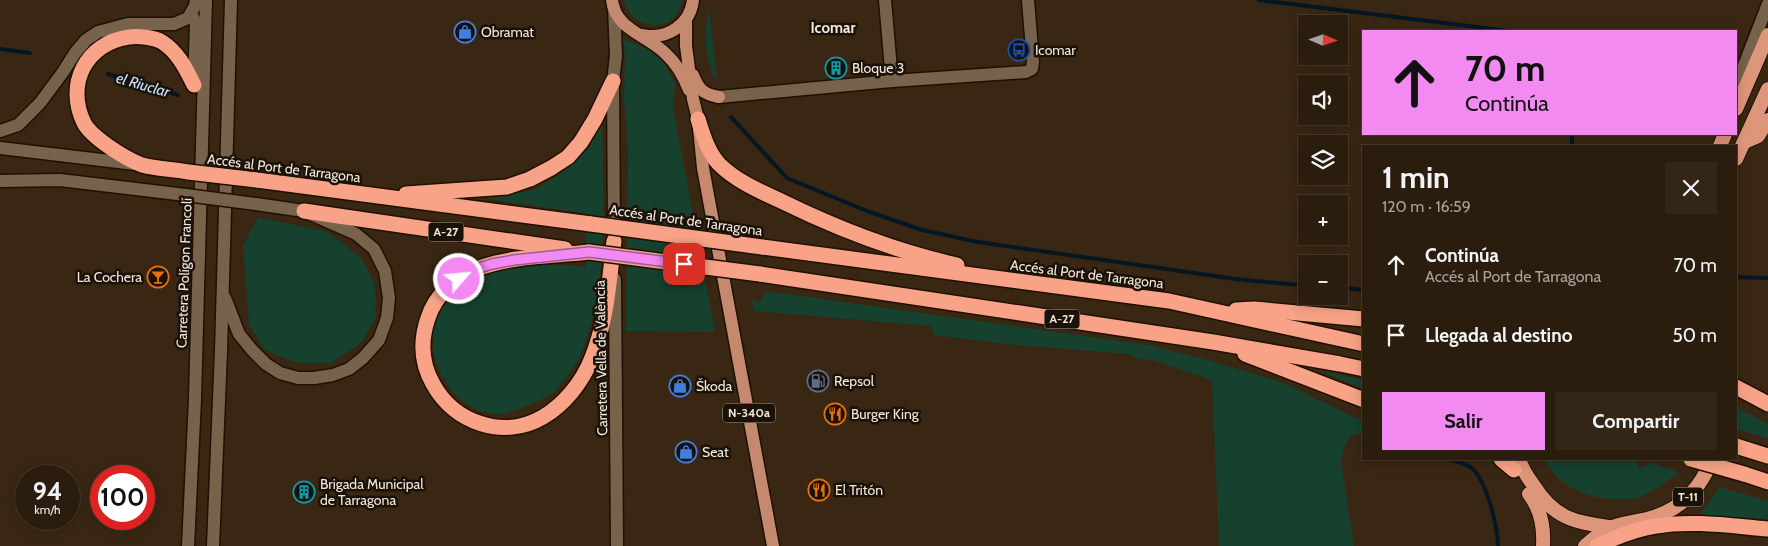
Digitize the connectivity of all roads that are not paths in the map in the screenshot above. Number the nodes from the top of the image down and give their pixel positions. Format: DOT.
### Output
graph roads {
  1 [pos="196,0"];
  2 [pos="206,0"];
  3 [pos="231,0"];
  4 [pos="693,0"];
  5 [pos="885,0"];
  6 [pos="1028,0"];
  7 [pos="613,4"];
  8 [pos="1768,4"];
  9 [pos="191,14"];
  10 [pos="686,19"];
  11 [pos="638,34"];
  12 [pos="1768,35"];
  13 [pos="690,65"];
  14 [pos="613,80"];
  15 [pos="892,81"];
  16 [pos="1738,81"];
  17 [pos="194,85"];
  18 [pos="1768,89"];
  19 [pos="719,97"];
  20 [pos="693,99"];
  21 [pos="1737,106"];
  22 [pos="698,119"];
  23 [pos="1768,120"];
  24 [pos="0,131"];
  25 [pos="203,137"];
  26 [pos="1744,142"];
  27 [pos="0,148"];
  28 [pos="1737,157"];
  29 [pos="142,164"];
  30 [pos="0,181"];
  31 [pos="382,197"];
  32 [pos="304,211"];
  33 [pos="614,241"];
  34 [pos="589,252"];
  35 [pos="1056,287"];
  36 [pos="223,292"];
  37 [pos="1218,311"];
  38 [pos="1362,319"];
  39 [pos="1213,342"];
  40 [pos="1362,344"];
  41 [pos="1362,369"];
  42 [pos="1332,388"];
  43 [pos="1737,388"];
  44 [pos="1737,397"];
  45 [pos="1362,399"];
  46 [pos="1362,404"];
  47 [pos="1768,404"];
  48 [pos="1768,413"];
  49 [pos="1737,446"];
  50 [pos="1768,456"];
  51 [pos="1695,460"];
  52 [pos="1711,460"];
  53 [pos="1516,462"];
  54 [pos="1768,482"];
  55 [pos="1546,504"];
  56 [pos="1610,528"];
  57 [pos="1768,529"];
  58 [pos="1636,531"];
  59 [pos="188,546"];
  60 [pos="213,546"];
  61 [pos="617,546"];
  62 [pos="773,546"];
  63 [pos="1543,546"];
  64 [pos="1550,546"];
  65 [pos="1585,546"];
  66 [pos="1597,546"];
  1 -- 9 [label="street"];
  2 -- 25 [label="street, Carretera Polígon Francolí"];
  3 -- 36 [label="street"];
  4 -- 10 [label="main road, N-340a"];
  5 -- 15 [label="street"];
  6 -- 15 [label="street"];
  7 -- 11 [label="main road, N-340a"];
  7 -- 14 [label="street, Carretera Vella de València"];
  8 -- 16 [label="street"];
  9 -- 17 [label="street"];
  9 -- 24 [label="street"];
  10 -- 11 [label="main road"];
  10 -- 13 [label="main road, N-340a"];
  11 -- 20 [label="main road, N-340a"];
  12 -- 21 [label="highway"];
  13 -- 19 [label="main road"];
  13 -- 20 [label="main road, N-340a"];
  14 -- 31 [label="highway"];
  14 -- 33 [label="street, Carretera Vella de València"];
  15 -- 19 [label="street"];
  16 -- 21 [label="highway"];
  17 -- 25 [label="street"];
  17 -- 29 [label="highway"];
  18 -- 26 [label="highway"];
  20 -- 22 [label="main road, N-340a"];
  22 -- 35 [label="highway"];
  22 -- 62 [label="main road, N-340a"];
  23 -- 26 [label="highway"];
  25 -- 59 [label="street, Carretera Polígon Francolí"];
  26 -- 28 [label="highway"];
  27 -- 29 [label="street, Accés al Port de Tarragona / A-27"];
  29 -- 31 [label="highway, Accés al Port de Tarragona / A-27, bridge"];
  30 -- 32 [label="street, A-27, bridge"];
  31 -- 35 [label="highway, Accés al Port de Tarragona / A-27, bridge"];
  32 -- 34 [label="highway, A-27"];
  32 -- 36 [label="street"];
  33 -- 34 [label="highway"];
  33 -- 61 [label="street, Carretera Vella de València"];
  34 -- 39 [label="highway, A-27, bridge"];
  35 -- 37 [label="highway, Accés al Port de Tarragona / A-27"];
  36 -- 60 [label="street"];
  37 -- 38 [label="highway"];
  37 -- 40 [label="highway, Accés al Port de Tarragona / A-27"];
  39 -- 41 [label="highway, A-27"];
  39 -- 42 [label="highway"];
  42 -- 45 [label="highway"];
  42 -- 46 [label="highway"];
  43 -- 47 [label="highway"];
  44 -- 48 [label="highway"];
  49 -- 50 [label="highway"];
  51 -- 54 [label="highway, bridge"];
  52 -- 56 [label="highway, T-11"];
  53 -- 55 [label="highway, T-11"];
  53 -- 63 [label="highway"];
  55 -- 56 [label="highway, T-11"];
  55 -- 64 [label="highway, T-11"];
  56 -- 58 [label="highway"];
  56 -- 65 [label="highway, T-11"];
  57 -- 58 [label="highway"];
  58 -- 66 [label="highway"];
}
